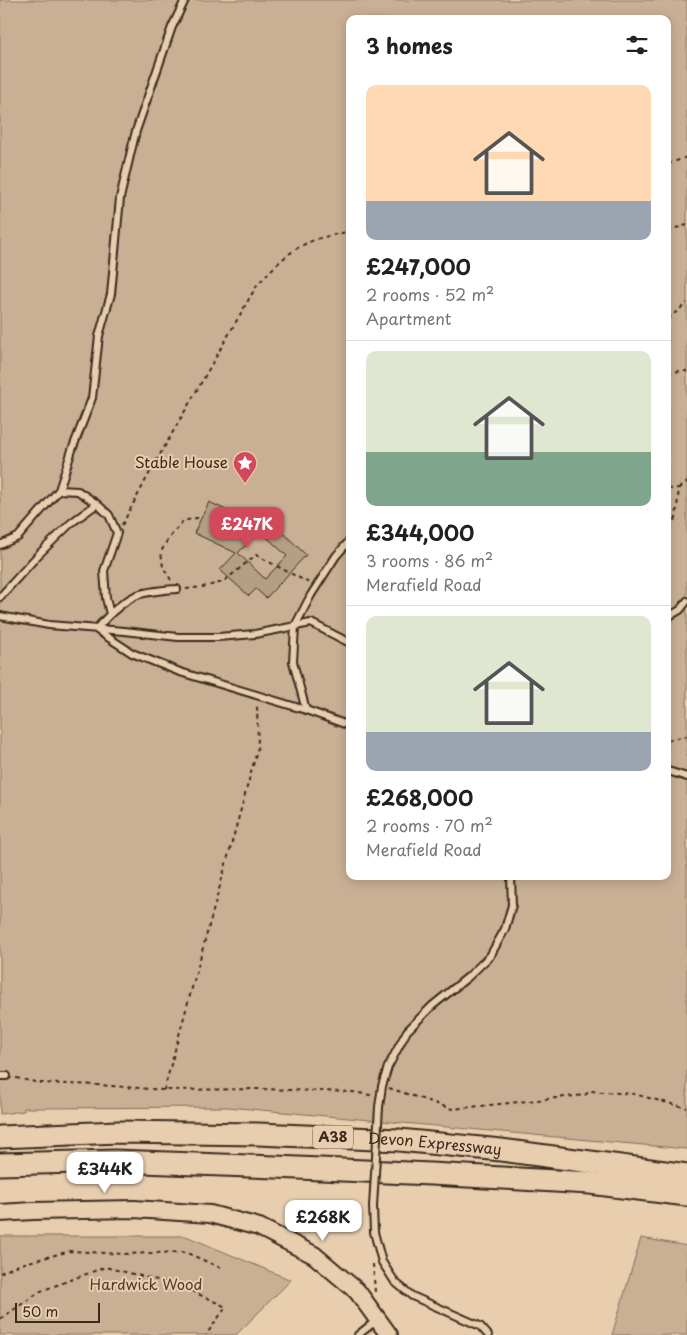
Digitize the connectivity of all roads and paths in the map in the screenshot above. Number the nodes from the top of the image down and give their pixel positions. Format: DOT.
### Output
graph roads {
  1 [pos="185,0"];
  2 [pos="687,157"];
  3 [pos="671,163"];
  4 [pos="687,225"];
  5 [pos="671,229"];
  6 [pos="346,232"];
  7 [pos="687,303"];
  8 [pos="671,316"];
  9 [pos="687,371"];
  10 [pos="671,372"];
  11 [pos="687,482"];
  12 [pos="679,488"];
  13 [pos="671,489"];
  14 [pos="59,490"];
  15 [pos="98,504"];
  16 [pos="201,517"];
  17 [pos="671,526"];
  18 [pos="117,533"];
  19 [pos="0,545"];
  20 [pos="346,545"];
  21 [pos="316,587"];
  22 [pos="177,589"];
  23 [pos="0,597"];
  24 [pos="687,601"];
  25 [pos="110,614"];
  26 [pos="671,615"];
  27 [pos="0,616"];
  28 [pos="295,626"];
  29 [pos="96,629"];
  30 [pos="346,641"];
  31 [pos="257,696"];
  32 [pos="306,710"];
  33 [pos="346,725"];
  34 [pos="687,736"];
  35 [pos="671,739"];
  36 [pos="671,772"];
  37 [pos="687,776"];
  38 [pos="511,880"];
  39 [pos="4,1076"];
  40 [pos="382,1086"];
  41 [pos="164,1090"];
  42 [pos="379,1107"];
  43 [pos="687,1108"];
  44 [pos="0,1137"];
  45 [pos="0,1164"];
  46 [pos="687,1175"];
  47 [pos="522,1179"];
  48 [pos="687,1195"];
  49 [pos="687,1208"];
  50 [pos="0,1213"];
  51 [pos="221,1268"];
  52 [pos="0,1273"];
  53 [pos="0,1319"];
  54 [pos="378,1319"];
  55 [pos="206,1335"];
  56 [pos="358,1335"];
  57 [pos="389,1335"];
  58 [pos="488,1335"];
  1 -- 14 [label="lane"];
  2 -- 3 [label="path"];
  4 -- 5 [label="path"];
  6 -- 18 [label="path"];
  7 -- 8 [label="path"];
  9 -- 10 [label="path"];
  11 -- 12 [label="path"];
  12 -- 13 [label="path"];
  12 -- 17 [label="path"];
  14 -- 15 [label="lane"];
  14 -- 19 [label="lane"];
  15 -- 18 [label="lane"];
  15 -- 23 [label="lane"];
  16 -- 22 [label="path"];
  18 -- 25 [label="lane"];
  20 -- 21 [label="lane"];
  21 -- 22 [label="path"];
  21 -- 28 [label="lane"];
  22 -- 25 [label="lane"];
  24 -- 26 [label="lane"];
  25 -- 29 [label="lane"];
  27 -- 29 [label="lane"];
  28 -- 29 [label="lane"];
  28 -- 30 [label="lane"];
  28 -- 32 [label="lane"];
  29 -- 31 [label="lane"];
  31 -- 32 [label="lane"];
  31 -- 41 [label="path"];
  32 -- 33 [label="lane"];
  34 -- 35 [label="path"];
  36 -- 37 [label="lane"];
  38 -- 40 [label="lane"];
  39 -- 41 [label="path"];
  40 -- 42 [label="lane"];
  40 -- 43 [label="path"];
  41 -- 42 [label="path"];
  42 -- 58 [label="lane, bridge"];
  44 -- 46 [label="highway, Devon Expressway / A38"];
  45 -- 47 [label="highway, Devon Expressway / A38"];
  47 -- 48 [label="highway, Devon Expressway / A38"];
  47 -- 49 [label="highway, A38"];
  50 -- 54 [label="street"];
  51 -- 52 [label="path"];
  53 -- 55 [label="path"];
  54 -- 56 [label="lane"];
  54 -- 57 [label="street"];
}
